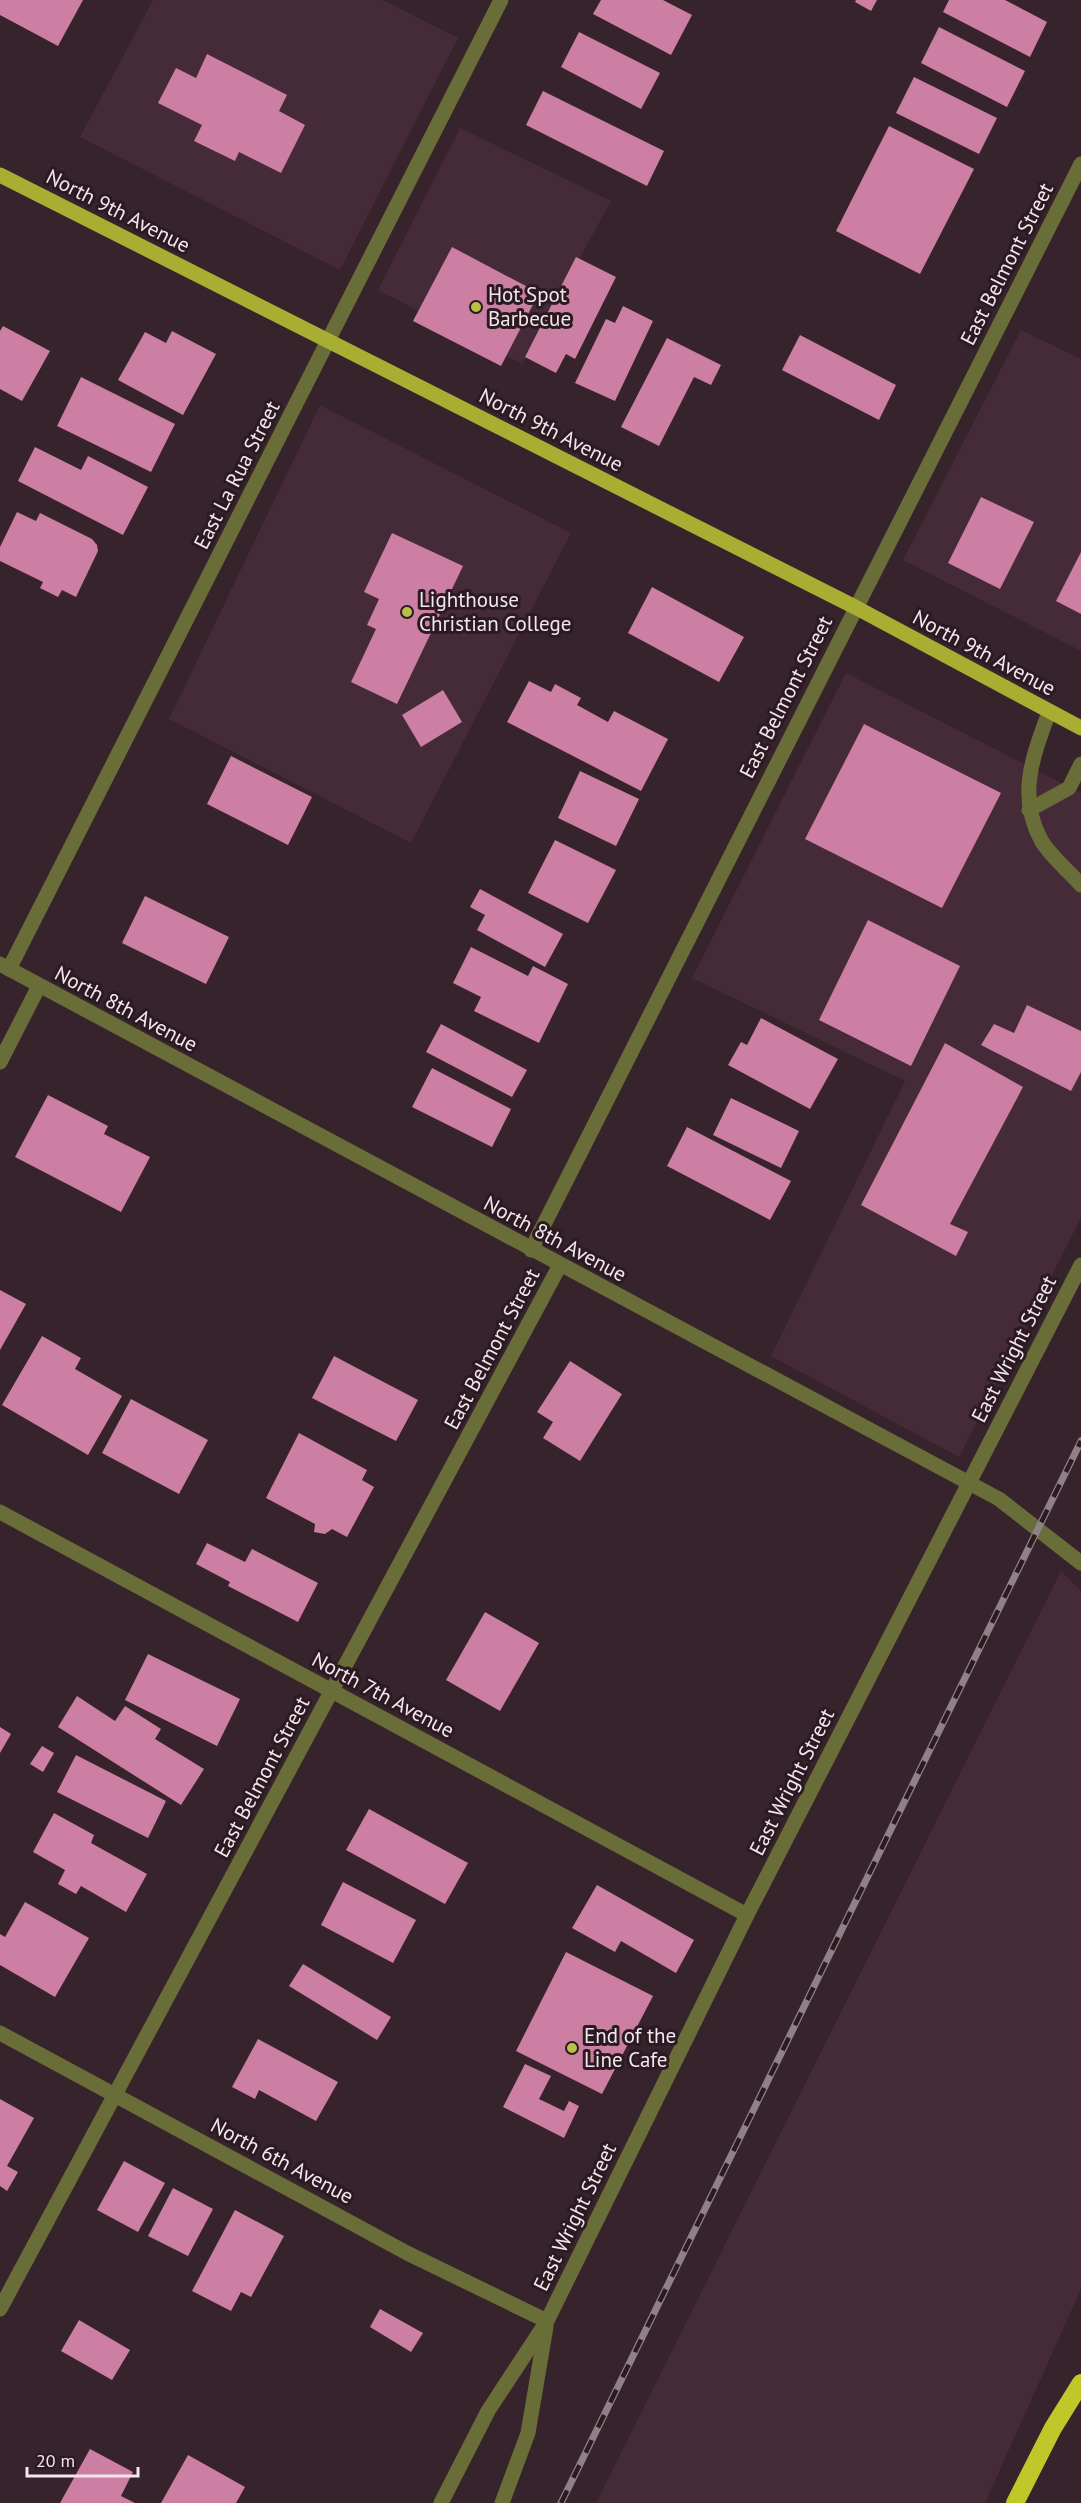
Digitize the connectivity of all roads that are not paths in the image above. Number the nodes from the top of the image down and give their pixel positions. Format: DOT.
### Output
graph roads {
  1 [pos="501,0"];
  2 [pos="1081,164"];
  3 [pos="0,175"];
  4 [pos="328,341"];
  5 [pos="855,608"];
  6 [pos="1049,712"];
  7 [pos="1081,728"];
  8 [pos="1081,764"];
  9 [pos="1029,810"];
  10 [pos="1081,885"];
  11 [pos="4,966"];
  12 [pos="39,986"];
  13 [pos="0,1062"];
  14 [pos="531,1250"];
  15 [pos="560,1265"];
  16 [pos="1081,1265"];
  17 [pos="969,1484"];
  18 [pos="0,1512"];
  19 [pos="1081,1563"];
  20 [pos="332,1691"];
  21 [pos="747,1915"];
  22 [pos="0,2033"];
  23 [pos="115,2095"];
  24 [pos="0,2309"];
  25 [pos="547,2321"];
  26 [pos="1081,2383"];
  27 [pos="441,2503"];
  28 [pos="502,2503"];
  29 [pos="1015,2503"];
  1 -- 4 [label="street, East La Rua Street"];
  2 -- 5 [label="street, East Belmont Street"];
  3 -- 4 [label="main road, North 9th Avenue"];
  4 -- 5 [label="main road, North 9th Avenue"];
  4 -- 11 [label="street, East La Rua Street"];
  5 -- 6 [label="main road, North 9th Avenue"];
  5 -- 14 [label="street, East Belmont Street"];
  6 -- 7 [label="main road, North 9th Avenue"];
  6 -- 9 [label="street"];
  8 -- 9 [label="street"];
  9 -- 10 [label="street"];
  11 -- 12 [label="street, North 8th Avenue"];
  12 -- 13 [label="street"];
  12 -- 14 [label="street, North 8th Avenue"];
  14 -- 15 [label="street, North 8th Avenue"];
  15 -- 17 [label="street, North 8th Avenue"];
  15 -- 20 [label="street, East Belmont Street"];
  16 -- 17 [label="street, East Wright Street"];
  17 -- 19 [label="street, North 8th Avenue"];
  17 -- 21 [label="street, East Wright Street"];
  18 -- 20 [label="street, North 7th Avenue"];
  20 -- 21 [label="street, North 7th Avenue"];
  20 -- 23 [label="street, East Belmont Street"];
  21 -- 25 [label="street, East Wright Street"];
  22 -- 23 [label="street, North 6th Avenue"];
  23 -- 24 [label="street, East Belmont Street"];
  23 -- 25 [label="street, North 6th Avenue"];
  25 -- 27 [label="street, East Wright Street"];
  25 -- 28 [label="street, East Wright Street"];
  26 -- 29 [label="highway"];
}
